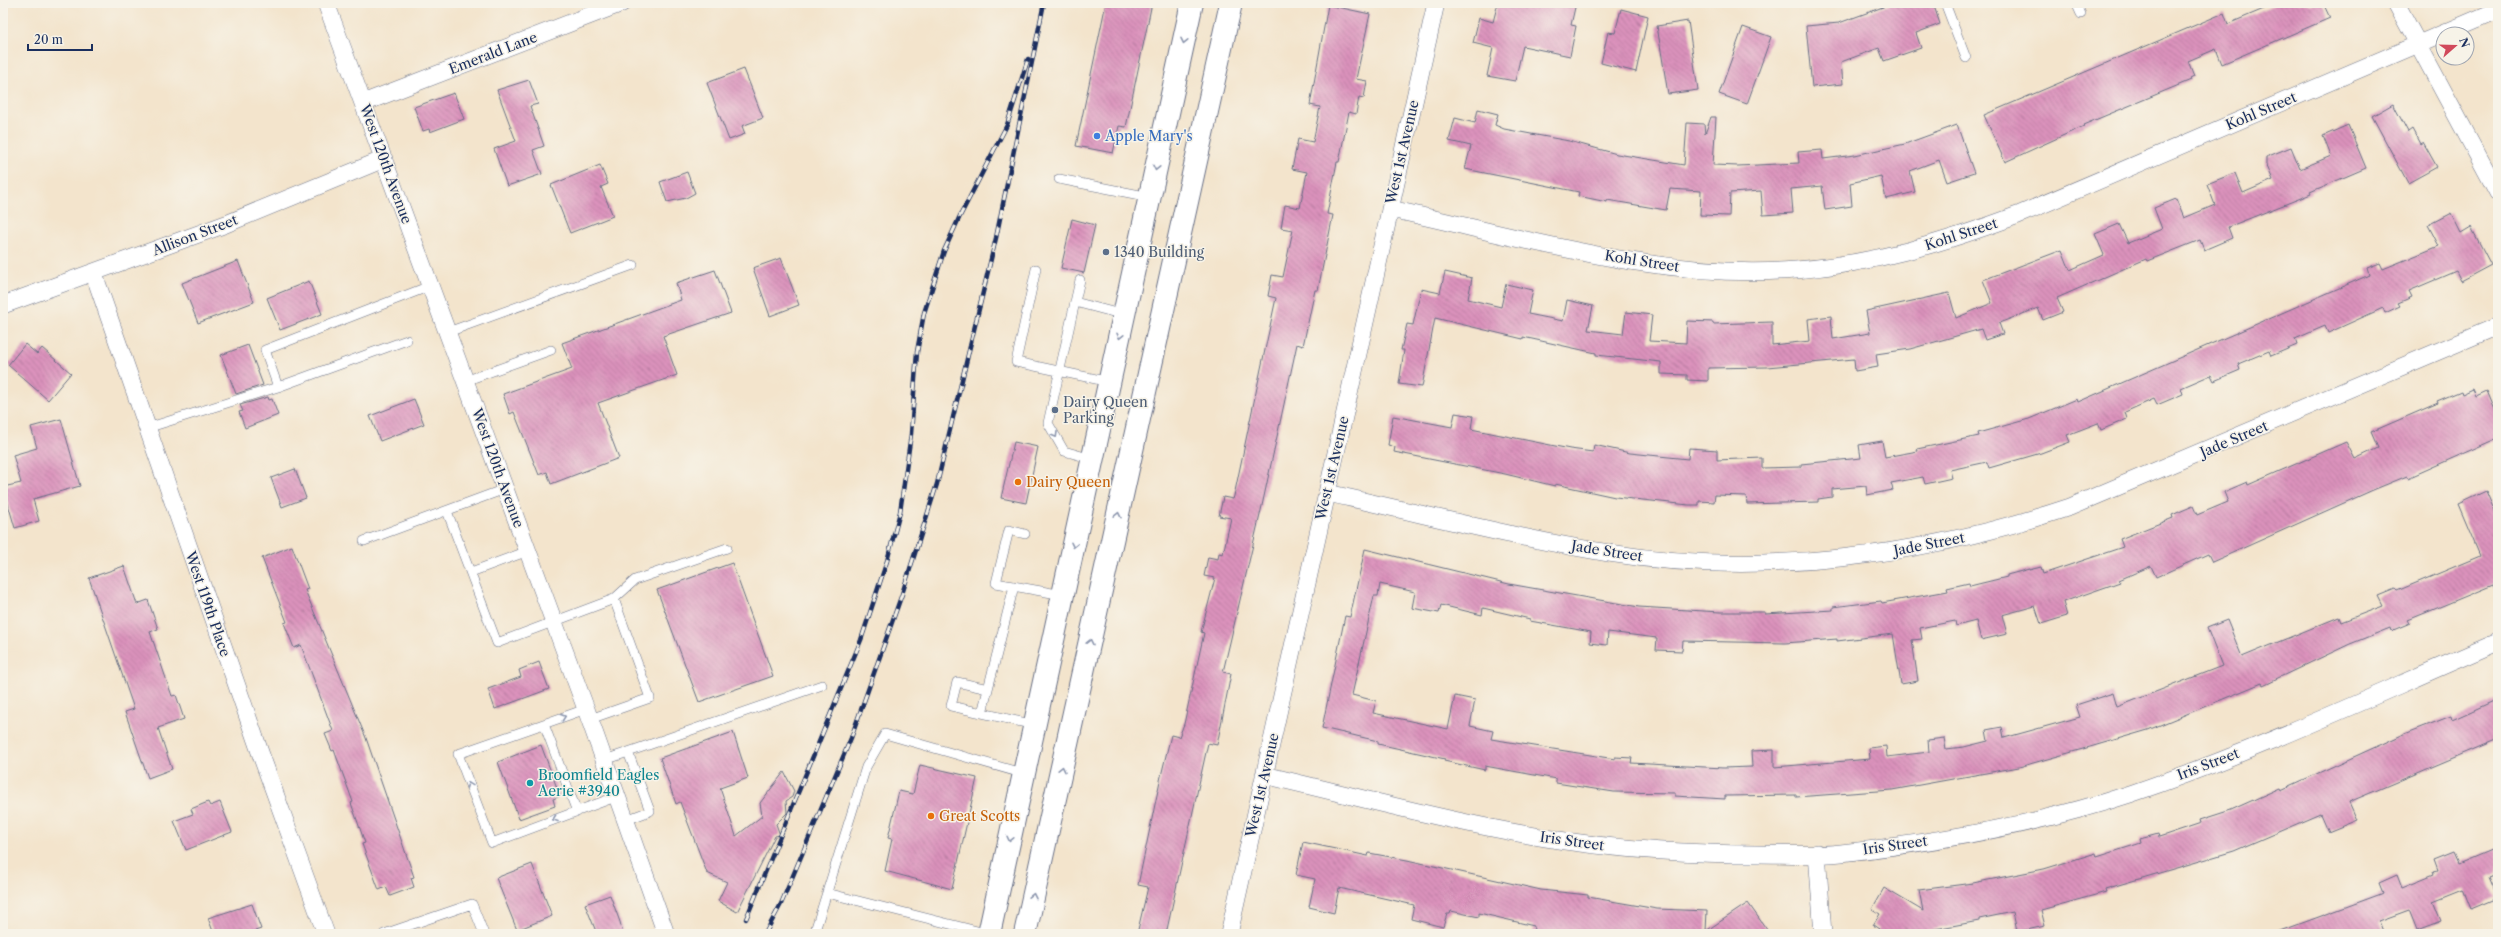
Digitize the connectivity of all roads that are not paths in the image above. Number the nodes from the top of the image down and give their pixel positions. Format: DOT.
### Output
graph roads {
  1 [pos="326,3"];
  2 [pos="622,3"];
  3 [pos="1192,3"];
  4 [pos="1231,3"];
  5 [pos="1436,3"];
  6 [pos="1945,3"];
  7 [pos="2076,3"];
  8 [pos="2396,3"];
  9 [pos="2498,10"];
  10 [pos="2081,14"];
  11 [pos="2418,44"];
  12 [pos="1966,58"];
  13 [pos="363,103"];
  14 [pos="384,159"];
  15 [pos="1059,179"];
  16 [pos="2498,193"];
  17 [pos="1150,197"];
  18 [pos="1390,209"];
  19 [pos="633,265"];
  20 [pos="1036,270"];
  21 [pos="94,274"];
  22 [pos="1080,280"];
  23 [pos="430,286"];
  24 [pos="1075,302"];
  25 [pos="3,305"];
  26 [pos="1124,315"];
  27 [pos="2498,326"];
  28 [pos="448,332"];
  29 [pos="407,340"];
  30 [pos="551,350"];
  31 [pos="1059,371"];
  32 [pos="466,381"];
  33 [pos="1110,382"];
  34 [pos="278,387"];
  35 [pos="147,428"];
  36 [pos="1093,460"];
  37 [pos="505,489"];
  38 [pos="1327,492"];
  39 [pos="447,511"];
  40 [pos="1025,534"];
  41 [pos="364,541"];
  42 [pos="727,548"];
  43 [pos="528,551"];
  44 [pos="470,572"];
  45 [pos="1014,586"];
  46 [pos="1063,595"];
  47 [pos="614,599"];
  48 [pos="554,620"];
  49 [pos="2498,642"];
  50 [pos="822,685"];
  51 [pos="988,689"];
  52 [pos="982,713"];
  53 [pos="588,714"];
  54 [pos="544,724"];
  55 [pos="1035,725"];
  56 [pos="628,752"];
  57 [pos="605,760"];
  58 [pos="1025,774"];
  59 [pos="1264,775"];
  60 [pos="618,796"];
  61 [pos="577,812"];
  62 [pos="626,820"];
  63 [pos="1817,854"];
  64 [pos="827,893"];
  65 [pos="326,934"];
  66 [pos="384,934"];
  67 [pos="484,934"];
  68 [pos="666,934"];
  69 [pos="814,934"];
  70 [pos="989,934"];
  71 [pos="1025,934"];
  72 [pos="1229,934"];
  73 [pos="1822,934"];
  1 -- 13 [label="street, West 120th Avenue"];
  2 -- 13 [label="street, Emerald Lane"];
  3 -- 17 [label="main road, one-way"];
  71 -- 4 [label="main road, one-way"];
  5 -- 18 [label="street, West 1st Avenue"];
  6 -- 12 [label="lane"];
  7 -- 10 [label="lane"];
  8 -- 11 [label="street"];
  9 -- 11 [label="street, Kohl Street"];
  11 -- 16 [label="street"];
  11 -- 18 [label="street, Kohl Street"];
  13 -- 14 [label="street, West 120th Avenue"];
  14 -- 21 [label="street, Allison Street"];
  14 -- 23 [label="street, West 120th Avenue"];
  15 -- 17 [label="lane"];
  17 -- 26 [label="main road"];
  18 -- 38 [label="street, West 1st Avenue"];
  19 -- 28 [label="lane"];
  20 -- 31 [label="lane"];
  21 -- 25 [label="street, Allison Street"];
  21 -- 35 [label="street, West 119th Place"];
  22 -- 24 [label="lane"];
  23 -- 28 [label="street, West 120th Avenue"];
  23 -- 34 [label="lane"];
  24 -- 26 [label="lane"];
  24 -- 31 [label="lane"];
  26 -- 33 [label="main road, one-way"];
  27 -- 38 [label="street, Jade Street"];
  28 -- 32 [label="street, West 120th Avenue"];
  29 -- 34 [label="lane"];
  30 -- 32 [label="lane"];
  31 -- 33 [label="lane"];
  31 -- 36 [label="lane, one-way"];
  32 -- 37 [label="street, West 120th Avenue"];
  33 -- 36 [label="main road"];
  34 -- 35 [label="lane"];
  35 -- 65 [label="street, West 119th Place"];
  36 -- 46 [label="main road, one-way"];
  37 -- 39 [label="lane"];
  37 -- 43 [label="street, West 120th Avenue"];
  38 -- 59 [label="street, West 1st Avenue"];
  39 -- 41 [label="lane"];
  39 -- 44 [label="lane"];
  40 -- 45 [label="lane"];
  42 -- 47 [label="lane"];
  43 -- 44 [label="lane"];
  43 -- 48 [label="street, West 120th Avenue"];
  44 -- 48 [label="lane"];
  45 -- 46 [label="lane"];
  45 -- 51 [label="lane"];
  46 -- 55 [label="main road"];
  47 -- 48 [label="lane"];
  47 -- 53 [label="lane"];
  48 -- 53 [label="street, West 120th Avenue"];
  49 -- 63 [label="street, Iris Street"];
  50 -- 56 [label="lane"];
  51 -- 52 [label="lane"];
  51 -- 52 [label="lane"];
  52 -- 55 [label="lane"];
  54 -- 53 [label="lane, one-way"];
  53 -- 57 [label="street, West 120th Avenue"];
  54 -- 61 [label="lane"];
  61 -- 54 [label="lane, one-way"];
  55 -- 58 [label="main road"];
  56 -- 57 [label="lane"];
  56 -- 62 [label="lane"];
  57 -- 60 [label="street, West 120th Avenue"];
  58 -- 64 [label="lane"];
  58 -- 70 [label="main road, one-way"];
  59 -- 63 [label="street, Iris Street"];
  59 -- 72 [label="street, West 1st Avenue"];
  60 -- 61 [label="lane"];
  60 -- 62 [label="street, West 120th Avenue"];
  62 -- 68 [label="street, West 120th Avenue"];
  63 -- 73 [label="street"];
  64 -- 69 [label="lane"];
  64 -- 70 [label="lane"];
  66 -- 67 [label="lane"];
}
